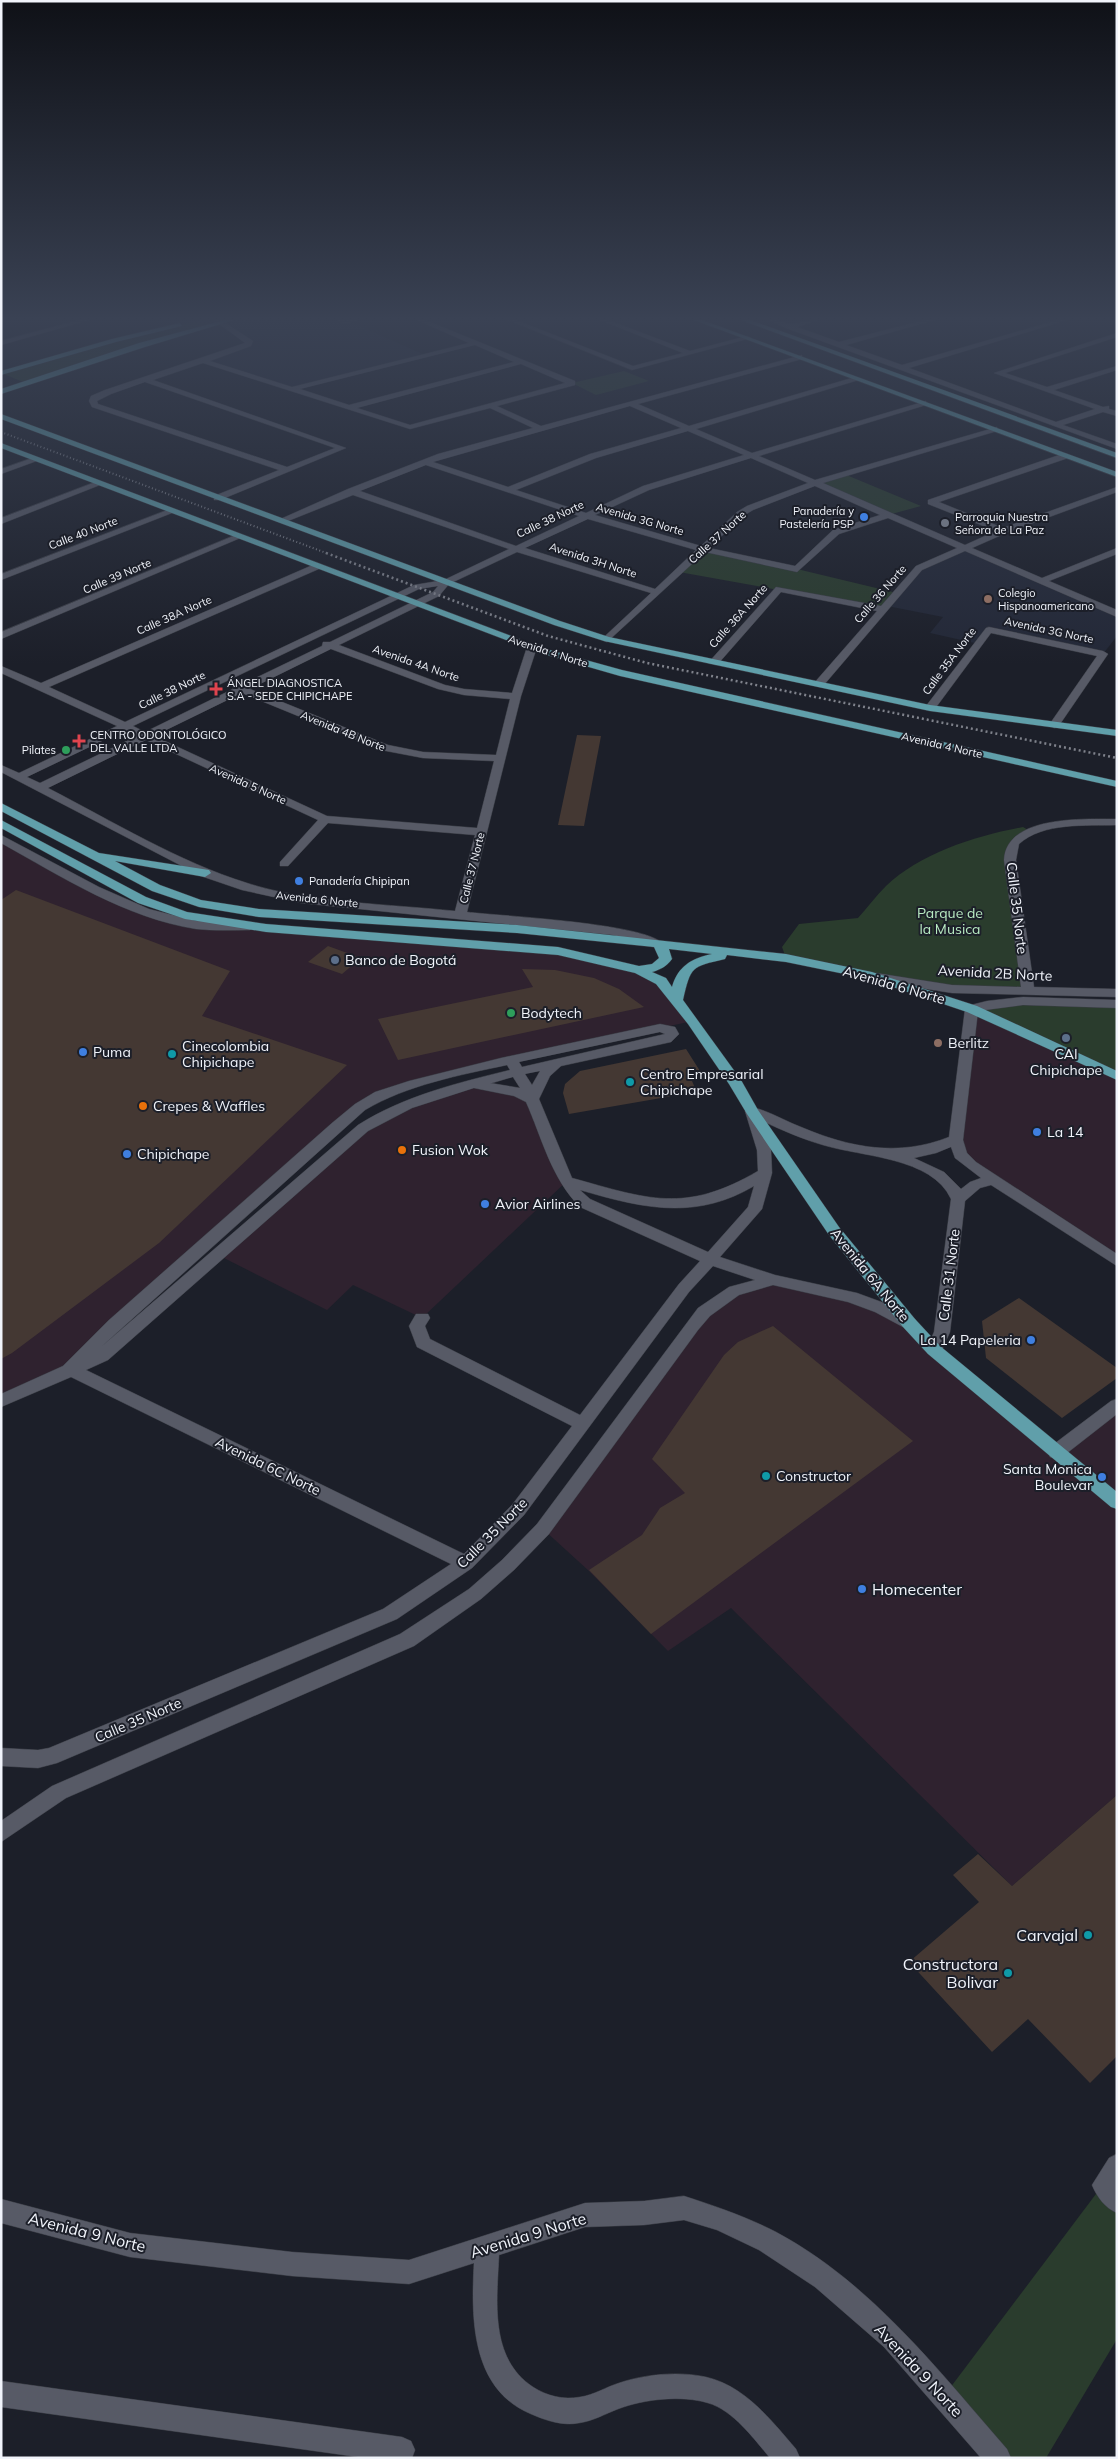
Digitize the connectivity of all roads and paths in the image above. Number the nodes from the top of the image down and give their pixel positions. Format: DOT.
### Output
graph roads {
  1 [pos="50,435"];
  2 [pos="183,435"];
  3 [pos="304,435"];
  4 [pos="516,435"];
  5 [pos="669,435"];
  6 [pos="703,435"];
  7 [pos="819,435"];
  8 [pos="975,435"];
  9 [pos="1009,435"];
  10 [pos="1059,435"];
  11 [pos="1085,435"];
  12 [pos="1,445"];
  13 [pos="1117,447"];
  14 [pos="752,455"];
  15 [pos="1065,456"];
  16 [pos="1117,456"];
  17 [pos="38,460"];
  18 [pos="424,462"];
  19 [pos="287,470"];
  20 [pos="1,472"];
  21 [pos="1117,475"];
  22 [pos="815,482"];
  23 [pos="101,483"];
  24 [pos="1117,489"];
  25 [pos="509,490"];
  26 [pos="351,491"];
  27 [pos="217,498"];
  28 [pos="173,511"];
  29 [pos="888,515"];
  30 [pos="586,516"];
  31 [pos="1,521"];
  32 [pos="280,521"];
  33 [pos="1003,531"];
  34 [pos="241,536"];
  35 [pos="963,547"];
  36 [pos="518,548"];
  37 [pos="702,550"];
  38 [pos="1117,551"];
  39 [pos="318,566"];
  40 [pos="1,577"];
  41 [pos="1042,581"];
  42 [pos="446,582"];
  43 [pos="657,592"];
  44 [pos="398,596"];
  45 [pos="417,603"];
  46 [pos="884,609"];
  47 [pos="1117,614"];
  48 [pos="989,630"];
  49 [pos="1,636"];
  50 [pos="311,638"];
  51 [pos="607,639"];
  52 [pos="331,645"];
  53 [pos="532,647"];
  54 [pos="713,663"];
  55 [pos="1,669"];
  56 [pos="221,681"];
  57 [pos="819,684"];
  58 [pos="41,687"];
  59 [pos="241,690"];
  60 [pos="516,696"];
  61 [pos="930,708"];
  62 [pos="1054,725"];
  63 [pos="125,727"];
  64 [pos="1117,733"];
  65 [pos="144,737"];
  66 [pos="500,758"];
  67 [pos="1,768"];
  68 [pos="19,777"];
  69 [pos="1117,784"];
  70 [pos="39,788"];
  71 [pos="1,806"];
  72 [pos="325,819"];
  73 [pos="1117,822"];
  74 [pos="1,823"];
  75 [pos="482,832"];
  76 [pos="1,838"];
  77 [pos="86,852"];
  78 [pos="284,864"];
  79 [pos="205,873"];
  80 [pos="460,915"];
  81 [pos="499,920"];
  82 [pos="250,926"];
  83 [pos="516,929"];
  84 [pos="657,944"];
  85 [pos="750,955"];
  86 [pos="639,970"];
  87 [pos="872,976"];
  88 [pos="1028,991"];
  89 [pos="1117,993"];
  90 [pos="677,1000"];
  91 [pos="1117,1004"];
  92 [pos="972,1009"];
  93 [pos="559,1060"];
  94 [pos="514,1066"];
  95 [pos="1117,1076"];
  96 [pos="464,1086"];
  97 [pos="532,1099"];
  98 [pos="752,1111"];
  99 [pos="956,1140"];
  100 [pos="888,1153"];
  101 [pos="766,1173"];
  102 [pos="995,1179"];
  103 [pos="566,1182"];
  104 [pos="958,1199"];
  105 [pos="712,1260"];
  106 [pos="1117,1261"];
  107 [pos="772,1280"];
  108 [pos="422,1318"];
  109 [pos="909,1323"];
  110 [pos="934,1350"];
  111 [pos="70,1369"];
  112 [pos="1,1401"];
  113 [pos="1117,1406"];
  114 [pos="583,1424"];
  115 [pos="1056,1452"];
  116 [pos="1117,1502"];
  117 [pos="466,1563"];
  118 [pos="1,1758"];
  119 [pos="1,1833"];
  120 [pos="1,2211"];
  121 [pos="487,2246"];
  122 [pos="1,2394"];
  123 [pos="402,2450"];
  124 [pos="787,2458"];
  125 [pos="998,2458"];
  1 -- 27 [label="main road"];
  2 -- 19 [label="street"];
  3 -- 19 [label="street"];
  4 -- 18 [label="street"];
  5 -- 25 [label="street"];
  6 -- 14 [label="street"];
  7 -- 14 [label="street, Calle 38 Norte"];
  8 -- 22 [label="street, Calle 37 Norte"];
  9 -- 15 [label="main road"];
  10 -- 16 [label="main road"];
  11 -- 13 [label="street"];
  12 -- 17 [label="main road, Avenida 4 Norte"];
  14 -- 22 [label="street"];
  14 -- 30 [label="street, Calle 38 Norte"];
  15 -- 21 [label="main road"];
  15 -- 33 [label="street"];
  17 -- 20 [label="street"];
  17 -- 23 [label="main road, Avenida 4 Norte"];
  18 -- 25 [label="street, Avenida 3G Norte"];
  18 -- 26 [label="street"];
  19 -- 27 [label="street"];
  22 -- 29 [label="street"];
  22 -- 37 [label="street, Calle 37 Norte"];
  23 -- 28 [label="main road, Avenida 4 Norte"];
  23 -- 31 [label="street"];
  24 -- 33 [label="street, Calle 36 Norte"];
  25 -- 30 [label="street, Avenida 3G Norte"];
  26 -- 32 [label="street"];
  26 -- 36 [label="street, Avenida 3H Norte"];
  27 -- 32 [label="main road"];
  28 -- 34 [label="main road, Avenida 4 Norte"];
  28 -- 40 [label="street, Calle 40 Norte"];
  29 -- 35 [label="street"];
  29 -- 37 [label="street, Avenida 3G Norte"];
  30 -- 36 [label="street, Calle 38 Norte"];
  30 -- 37 [label="street, Avenida 3G Norte"];
  32 -- 42 [label="main road"];
  33 -- 35 [label="street, Calle 36 Norte"];
  34 -- 39 [label="main road, Avenida 4 Norte"];
  34 -- 49 [label="street, Calle 39 Norte"];
  35 -- 41 [label="street"];
  35 -- 46 [label="street, Calle 36 Norte"];
  36 -- 42 [label="street, Calle 38 Norte"];
  36 -- 43 [label="street, Avenida 3H Norte"];
  37 -- 43 [label="street, Calle 37 Norte"];
  38 -- 41 [label="street"];
  39 -- 44 [label="main road, Avenida 4 Norte"];
  39 -- 58 [label="street, Calle 38A Norte"];
  41 -- 47 [label="street"];
  42 -- 44 [label="street, Calle 38 Norte"];
  42 -- 45 [label="street, Calle 38 Norte"];
  42 -- 51 [label="main road"];
  43 -- 51 [label="street, Calle 37 Norte"];
  44 -- 45 [label="main road, Avenida 4 Norte"];
  44 -- 50 [label="street, Calle 38 Norte"];
  45 -- 52 [label="street, Calle 38 Norte"];
  45 -- 53 [label="main road, Avenida 4 Norte"];
  46 -- 54 [label="street, Calle 36A Norte"];
  46 -- 57 [label="street, Calle 36 Norte"];
  48 -- 61 [label="street, Calle 35A Norte"];
  48 -- 62 [label="street, Avenida 3G Norte"];
  50 -- 52 [label="street, Avenida 4A Norte"];
  50 -- 56 [label="street, Calle 38 Norte"];
  51 -- 54 [label="main road"];
  52 -- 59 [label="street, Calle 38 Norte"];
  52 -- 60 [label="street, Avenida 4A Norte"];
  53 -- 60 [label="street, Calle 37 Norte"];
  53 -- 69 [label="main road, Avenida 4 Norte"];
  54 -- 57 [label="main road"];
  55 -- 58 [label="street, Avenida 5 Norte"];
  56 -- 59 [label="street, Avenida 4B Norte"];
  56 -- 63 [label="street, Calle 38 Norte"];
  57 -- 61 [label="main road"];
  58 -- 63 [label="street, Avenida 5 Norte"];
  59 -- 65 [label="street, Calle 38 Norte"];
  59 -- 66 [label="street, Avenida 4B Norte"];
  60 -- 66 [label="street, Calle 37 Norte"];
  61 -- 62 [label="main road"];
  62 -- 64 [label="main road"];
  63 -- 65 [label="street, Avenida 5 Norte"];
  63 -- 68 [label="street, Calle 38 Norte"];
  65 -- 70 [label="street, Calle 38 Norte"];
  65 -- 72 [label="street, Avenida 5 Norte"];
  66 -- 75 [label="street, Calle 37 Norte"];
  67 -- 68 [label="street, Avenida 6 Norte"];
  68 -- 70 [label="street, Avenida 6 Norte"];
  70 -- 79 [label="street, Avenida 6 Norte"];
  71 -- 77 [label="main road, Avenida 6 Norte"];
  72 -- 75 [label="street, Avenida 5 Norte"];
  72 -- 78 [label="street"];
  73 -- 88 [label="street, Calle 35 Norte"];
  74 -- 82 [label="main road"];
  75 -- 80 [label="street, Calle 37 Norte"];
  76 -- 82 [label="street"];
  77 -- 79 [label="main road"];
  77 -- 83 [label="main road, Avenida 6 Norte"];
  79 -- 80 [label="street, Avenida 6 Norte"];
  80 -- 81 [label="street, Avenida 6 Norte"];
  81 -- 83 [label="main road"];
  81 -- 84 [label="street, Avenida 6 Norte"];
  82 -- 86 [label="main road"];
  83 -- 84 [label="main road, Avenida 6 Norte"];
  84 -- 85 [label="main road, Avenida 6 Norte"];
  84 -- 86 [label="main road"];
  85 -- 87 [label="main road, Avenida 6 Norte"];
  85 -- 90 [label="main road"];
  86 -- 90 [label="main road"];
  87 -- 88 [label="street, Avenida 2B Norte"];
  87 -- 92 [label="main road, Avenida 6 Norte"];
  88 -- 89 [label="street, Avenida 2B Norte"];
  90 -- 98 [label="main road, Avenida 6A Norte"];
  91 -- 92 [label="street, Avenida 2B Norte"];
  92 -- 95 [label="main road, Avenida 6 Norte"];
  92 -- 99 [label="street"];
  93 -- 94 [label="street"];
  93 -- 94 [label="street"];
  93 -- 97 [label="street"];
  94 -- 96 [label="street"];
  94 -- 97 [label="street"];
  94 -- 111 [label="street"];
  96 -- 97 [label="street"];
  96 -- 111 [label="street"];
  97 -- 103 [label="street"];
  98 -- 100 [label="street"];
  98 -- 101 [label="street, Calle 35 Norte"];
  98 -- 109 [label="main road, Avenida 6A Norte"];
  99 -- 100 [label="street"];
  99 -- 102 [label="street"];
  100 -- 104 [label="street"];
  101 -- 103 [label="street"];
  101 -- 105 [label="street, Calle 35 Norte"];
  102 -- 104 [label="street"];
  102 -- 106 [label="street"];
  103 -- 105 [label="street"];
  104 -- 110 [label="street, Calle 31 Norte"];
  105 -- 107 [label="street"];
  105 -- 114 [label="street, Calle 35 Norte"];
  107 -- 109 [label="street"];
  107 -- 119 [label="street"];
  108 -- 114 [label="street"];
  109 -- 110 [label="main road, Avenida 6A Norte"];
  110 -- 115 [label="main road, Avenida 6A Norte"];
  111 -- 112 [label="street"];
  111 -- 117 [label="street, Avenida 6C Norte"];
  113 -- 115 [label="street"];
  114 -- 117 [label="street, Calle 35 Norte"];
  115 -- 116 [label="main road, Avenida 6A Norte"];
  117 -- 118 [label="street, Calle 35 Norte"];
  120 -- 121 [label="street, Avenida 9 Norte"];
  121 -- 124 [label="street"];
  121 -- 125 [label="street, Avenida 9 Norte"];
  122 -- 123 [label="street"];
}
